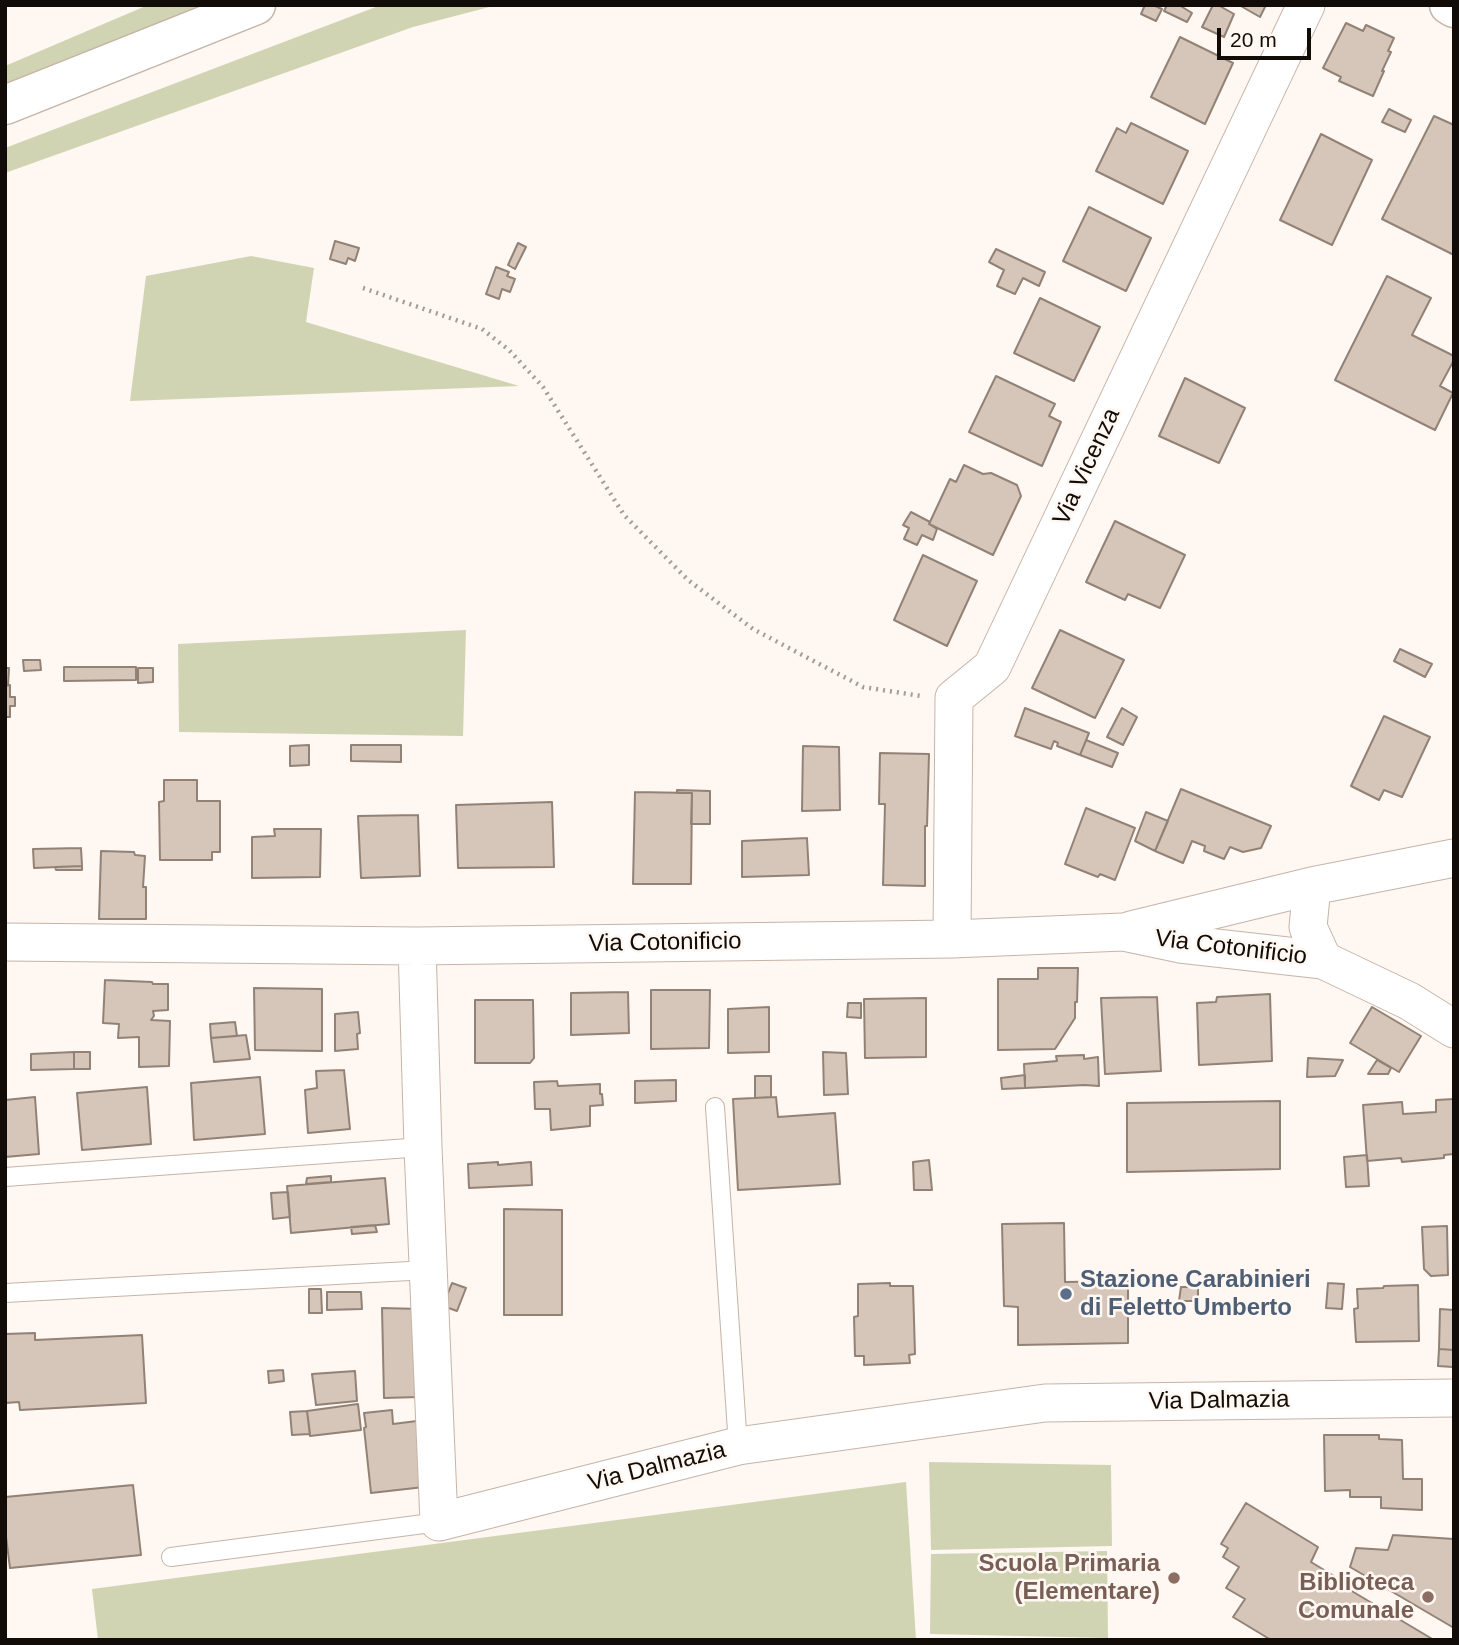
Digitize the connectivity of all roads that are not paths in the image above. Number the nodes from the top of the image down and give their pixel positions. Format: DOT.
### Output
graph roads {
  1 [pos="256,5"];
  2 [pos="1306,5"];
  3 [pos="1449,5"];
  4 [pos="1454,8"];
  5 [pos="5,105"];
  6 [pos="1454,858"];
  7 [pos="1312,886"];
  8 [pos="1123,932"];
  9 [pos="952,939"];
  10 [pos="5,942"];
  11 [pos="417,946"];
  12 [pos="1323,960"];
  13 [pos="1454,1029"];
  14 [pos="715,1108"];
  15 [pos="423,1147"];
  16 [pos="5,1177"];
  17 [pos="428,1270"];
  18 [pos="5,1293"];
  19 [pos="1454,1398"];
  20 [pos="738,1446"];
  21 [pos="439,1522"];
  22 [pos="171,1557"];
  1 -- 5 [label="main road"];
  2 -- 9 [label="street, Via Vicenza"];
  3 -- 4 [label="main road"];
  6 -- 7 [label="street"];
  7 -- 8 [label="street"];
  7 -- 12 [label="street, Via Cotonificio"];
  8 -- 9 [label="street, Via Cotonificio"];
  8 -- 12 [label="street, Via Cotonificio"];
  9 -- 11 [label="street, Via Cotonificio"];
  10 -- 11 [label="street, Via Cotonificio"];
  11 -- 15 [label="street"];
  12 -- 13 [label="street, Via Cotonificio"];
  14 -- 20 [label="lane"];
  15 -- 16 [label="lane"];
  15 -- 17 [label="street"];
  17 -- 18 [label="lane"];
  17 -- 21 [label="street"];
  19 -- 20 [label="street, Via Dalmazia"];
  20 -- 21 [label="street, Via Dalmazia"];
  21 -- 22 [label="lane"];
}
